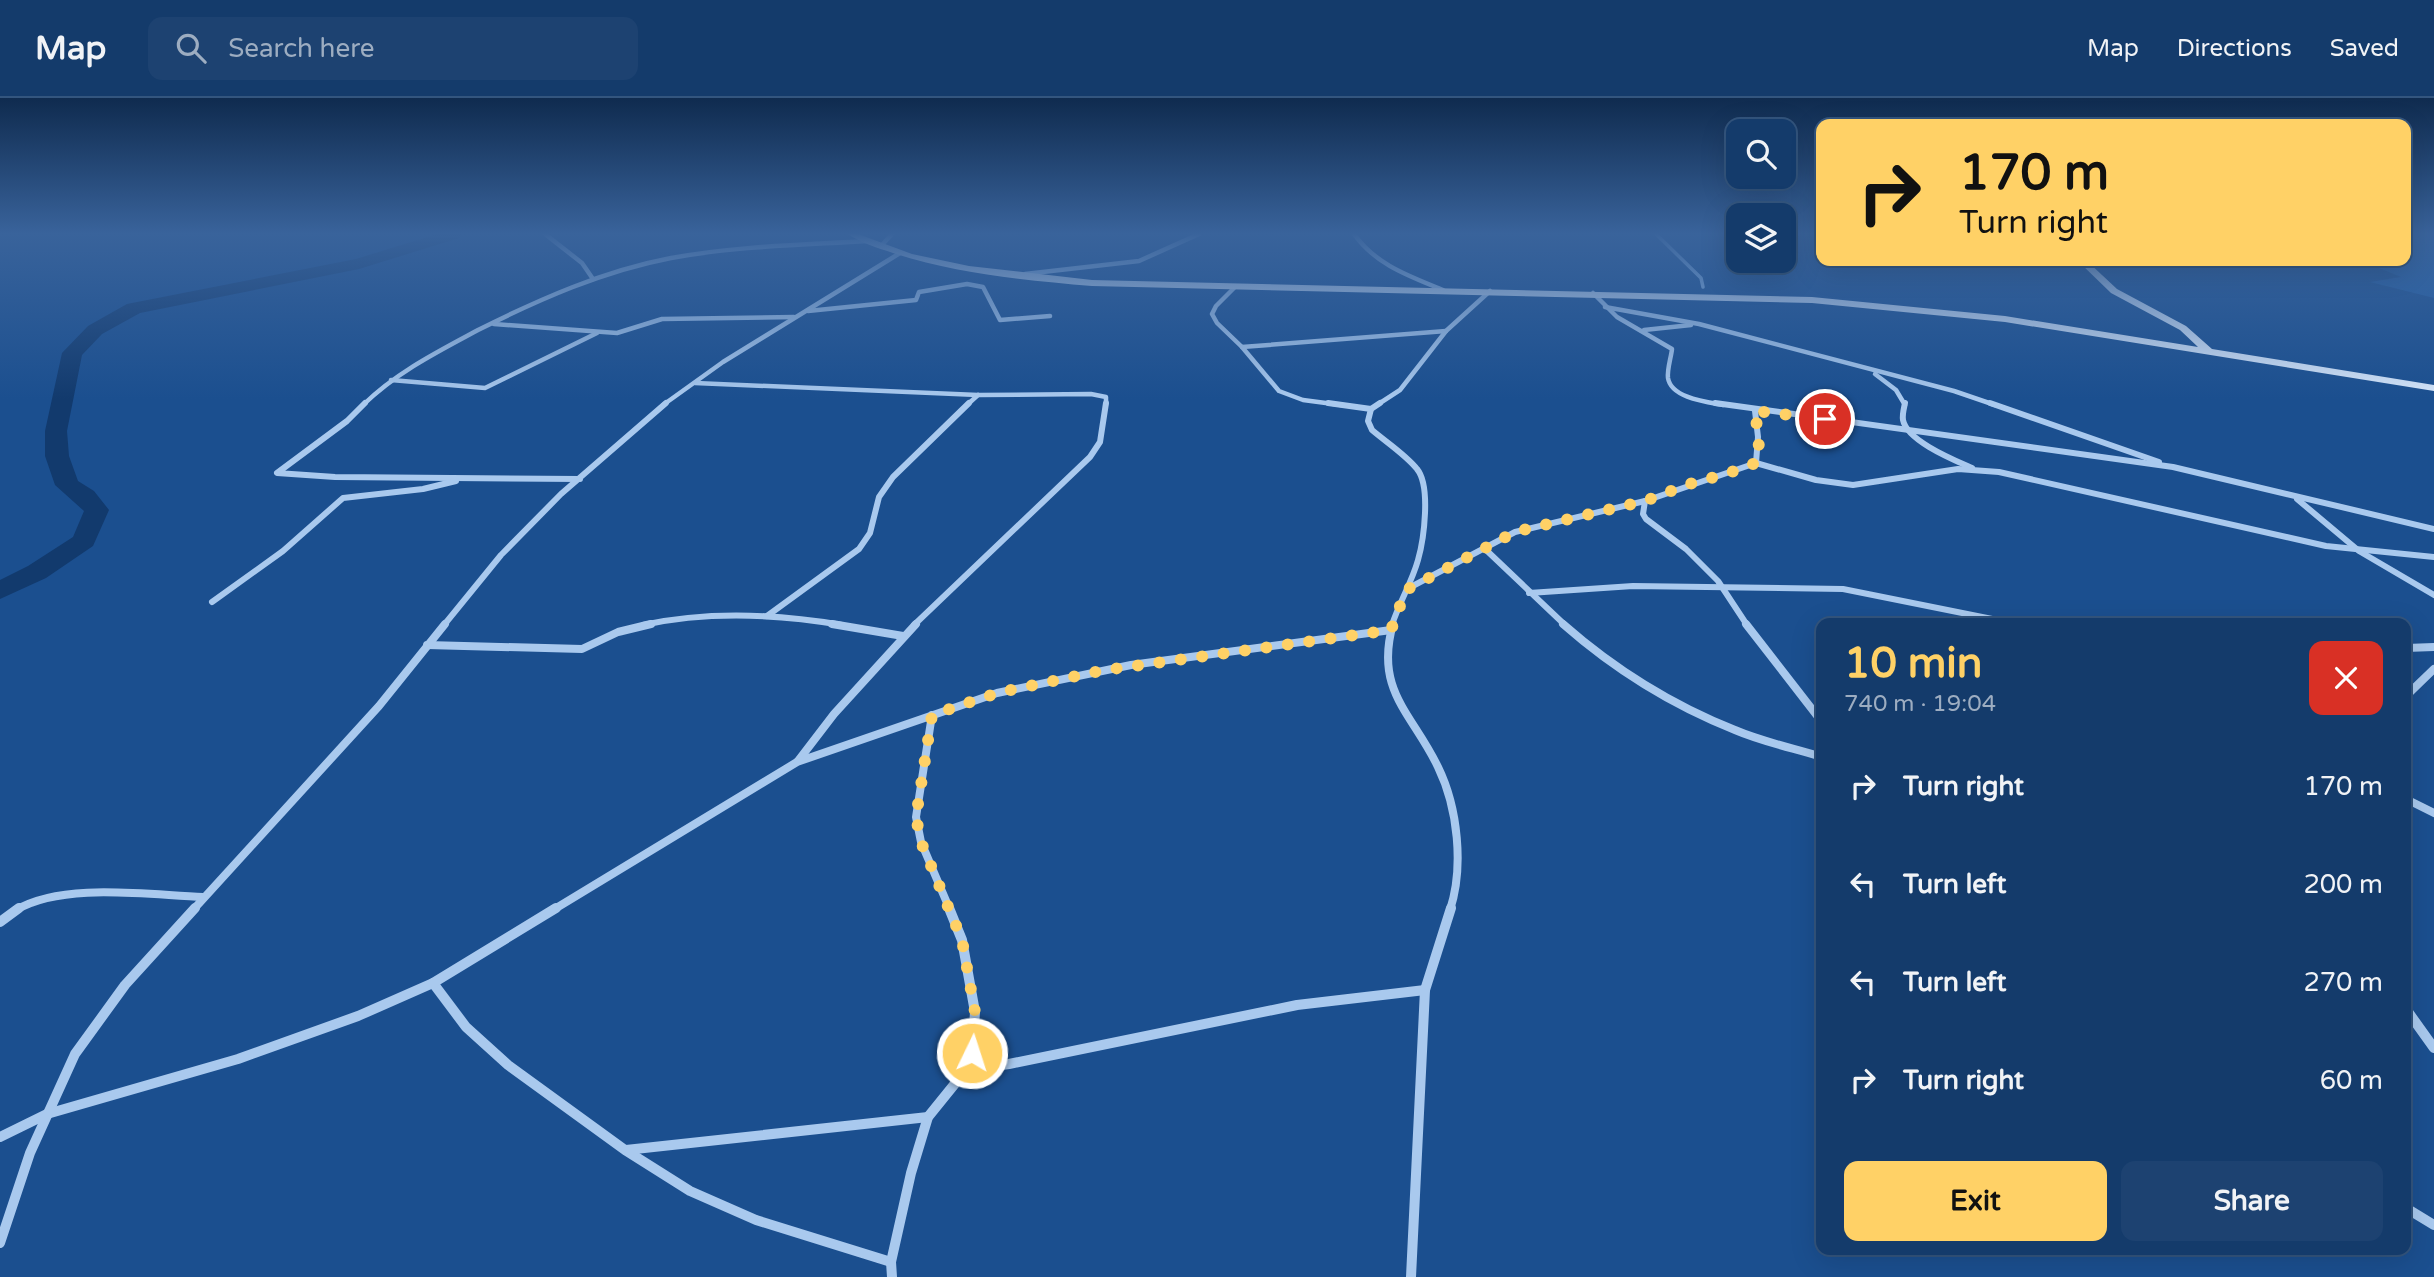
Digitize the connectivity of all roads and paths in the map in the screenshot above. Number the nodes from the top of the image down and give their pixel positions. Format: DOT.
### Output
graph roads {
  1 [pos="568,289"];
  2 [pos="840,289"];
  3 [pos="937,289"];
  4 [pos="984,289"];
  5 [pos="1233,289"];
  6 [pos="1392,289"];
  7 [pos="2112,289"];
  8 [pos="1443,290"];
  9 [pos="1490,291"];
  10 [pos="1593,293"];
  11 [pos="1603,307"];
  12 [pos="804,311"];
  13 [pos="1050,316"];
  14 [pos="794,317"];
  15 [pos="493,324"];
  16 [pos="1699,324"];
  17 [pos="1643,330"];
  18 [pos="1446,331"];
  19 [pos="600,332"];
  20 [pos="1242,347"];
  21 [pos="2208,351"];
  22 [pos="1871,371"];
  23 [pos="390,380"];
  24 [pos="695,383"];
  25 [pos="2434,388"];
  26 [pos="978,395"];
  27 [pos="1371,409"];
  28 [pos="1755,411"];
  29 [pos="1909,430"];
  30 [pos="1756,463"];
  31 [pos="2173,467"];
  32 [pos="1976,469"];
  33 [pos="467,478"];
  34 [pos="581,479"];
  35 [pos="2294,497"];
  36 [pos="1645,501"];
  37 [pos="2434,528"];
  38 [pos="1483,548"];
  39 [pos="2359,551"];
  40 [pos="2434,557"];
  41 [pos="1723,589"];
  42 [pos="1406,590"];
  43 [pos="1529,593"];
  44 [pos="2434,596"];
  45 [pos="212,602"];
  46 [pos="767,616"];
  47 [pos="1989,618"];
  48 [pos="1391,630"];
  49 [pos="903,636"];
  50 [pos="427,645"];
  51 [pos="2434,647"];
  52 [pos="2411,648"];
  53 [pos="2434,669"];
  54 [pos="2411,688"];
  55 [pos="1816,714"];
  56 [pos="932,715"];
  57 [pos="1816,755"];
  58 [pos="797,762"];
  59 [pos="2411,802"];
  60 [pos="2434,813"];
  61 [pos="203,897"];
  62 [pos="0,922"];
  63 [pos="433,982"];
  64 [pos="1425,990"];
  65 [pos="2411,1016"];
  66 [pos="2434,1048"];
  67 [pos="967,1070"];
  68 [pos="47,1114"];
  69 [pos="928,1117"];
  70 [pos="0,1137"];
  71 [pos="625,1150"];
  72 [pos="2411,1211"];
  73 [pos="2434,1225"];
  74 [pos="1,1239"];
  75 [pos="891,1262"];
  76 [pos="892,1277"];
  77 [pos="1411,1277"];
  1 -- 15 [label="street"];
  2 -- 12 [label="street"];
  3 -- 12 [label="street"];
  4 -- 13 [label="street"];
  5 -- 20 [label="street"];
  6 -- 8 [label="street"];
  7 -- 21 [label="street"];
  8 -- 9 [label="street"];
  9 -- 10 [label="street"];
  9 -- 18 [label="street"];
  10 -- 11 [label="street"];
  10 -- 21 [label="street"];
  11 -- 16 [label="street"];
  11 -- 17 [label="street"];
  12 -- 14 [label="street"];
  14 -- 19 [label="street"];
  14 -- 24 [label="street"];
  15 -- 19 [label="street"];
  15 -- 23 [label="street"];
  16 -- 17 [label="street"];
  16 -- 22 [label="street"];
  17 -- 28 [label="street"];
  18 -- 20 [label="street"];
  18 -- 27 [label="street"];
  19 -- 23 [label="street"];
  20 -- 27 [label="street"];
  21 -- 25 [label="street"];
  22 -- 29 [label="street"];
  22 -- 31 [label="street"];
  23 -- 33 [label="street"];
  24 -- 26 [label="street"];
  24 -- 34 [label="street"];
  26 -- 46 [label="street"];
  26 -- 49 [label="street"];
  27 -- 42 [label="street"];
  28 -- 29 [label="street"];
  28 -- 30 [label="street"];
  29 -- 31 [label="street"];
  29 -- 32 [label="street"];
  30 -- 32 [label="street"];
  30 -- 36 [label="street"];
  31 -- 35 [label="street"];
  32 -- 39 [label="street"];
  33 -- 34 [label="street"];
  33 -- 45 [label="street"];
  34 -- 50 [label="street"];
  35 -- 37 [label="street"];
  35 -- 39 [label="street"];
  36 -- 38 [label="street"];
  36 -- 41 [label="street"];
  38 -- 42 [label="street"];
  38 -- 43 [label="street"];
  39 -- 40 [label="street"];
  39 -- 44 [label="street"];
  41 -- 43 [label="street"];
  41 -- 47 [label="street"];
  41 -- 55 [label="street"];
  42 -- 48 [label="street"];
  43 -- 57 [label="street"];
  46 -- 49 [label="street"];
  46 -- 50 [label="street"];
  48 -- 56 [label="street"];
  48 -- 64 [label="street"];
  49 -- 58 [label="street"];
  50 -- 61 [label="street"];
  51 -- 52 [label="street"];
  53 -- 54 [label="street"];
  56 -- 58 [label="street"];
  56 -- 67 [label="street"];
  58 -- 63 [label="street"];
  59 -- 60 [label="street"];
  61 -- 62 [label="street"];
  61 -- 68 [label="street"];
  63 -- 68 [label="street"];
  63 -- 71 [label="street"];
  64 -- 67 [label="street"];
  64 -- 77 [label="street"];
  65 -- 66 [label="street"];
  67 -- 69 [label="street"];
  68 -- 70 [label="street"];
  68 -- 74 [label="street"];
  69 -- 71 [label="street"];
  69 -- 75 [label="street"];
  71 -- 75 [label="street"];
  72 -- 73 [label="street"];
  75 -- 76 [label="street"];
}
